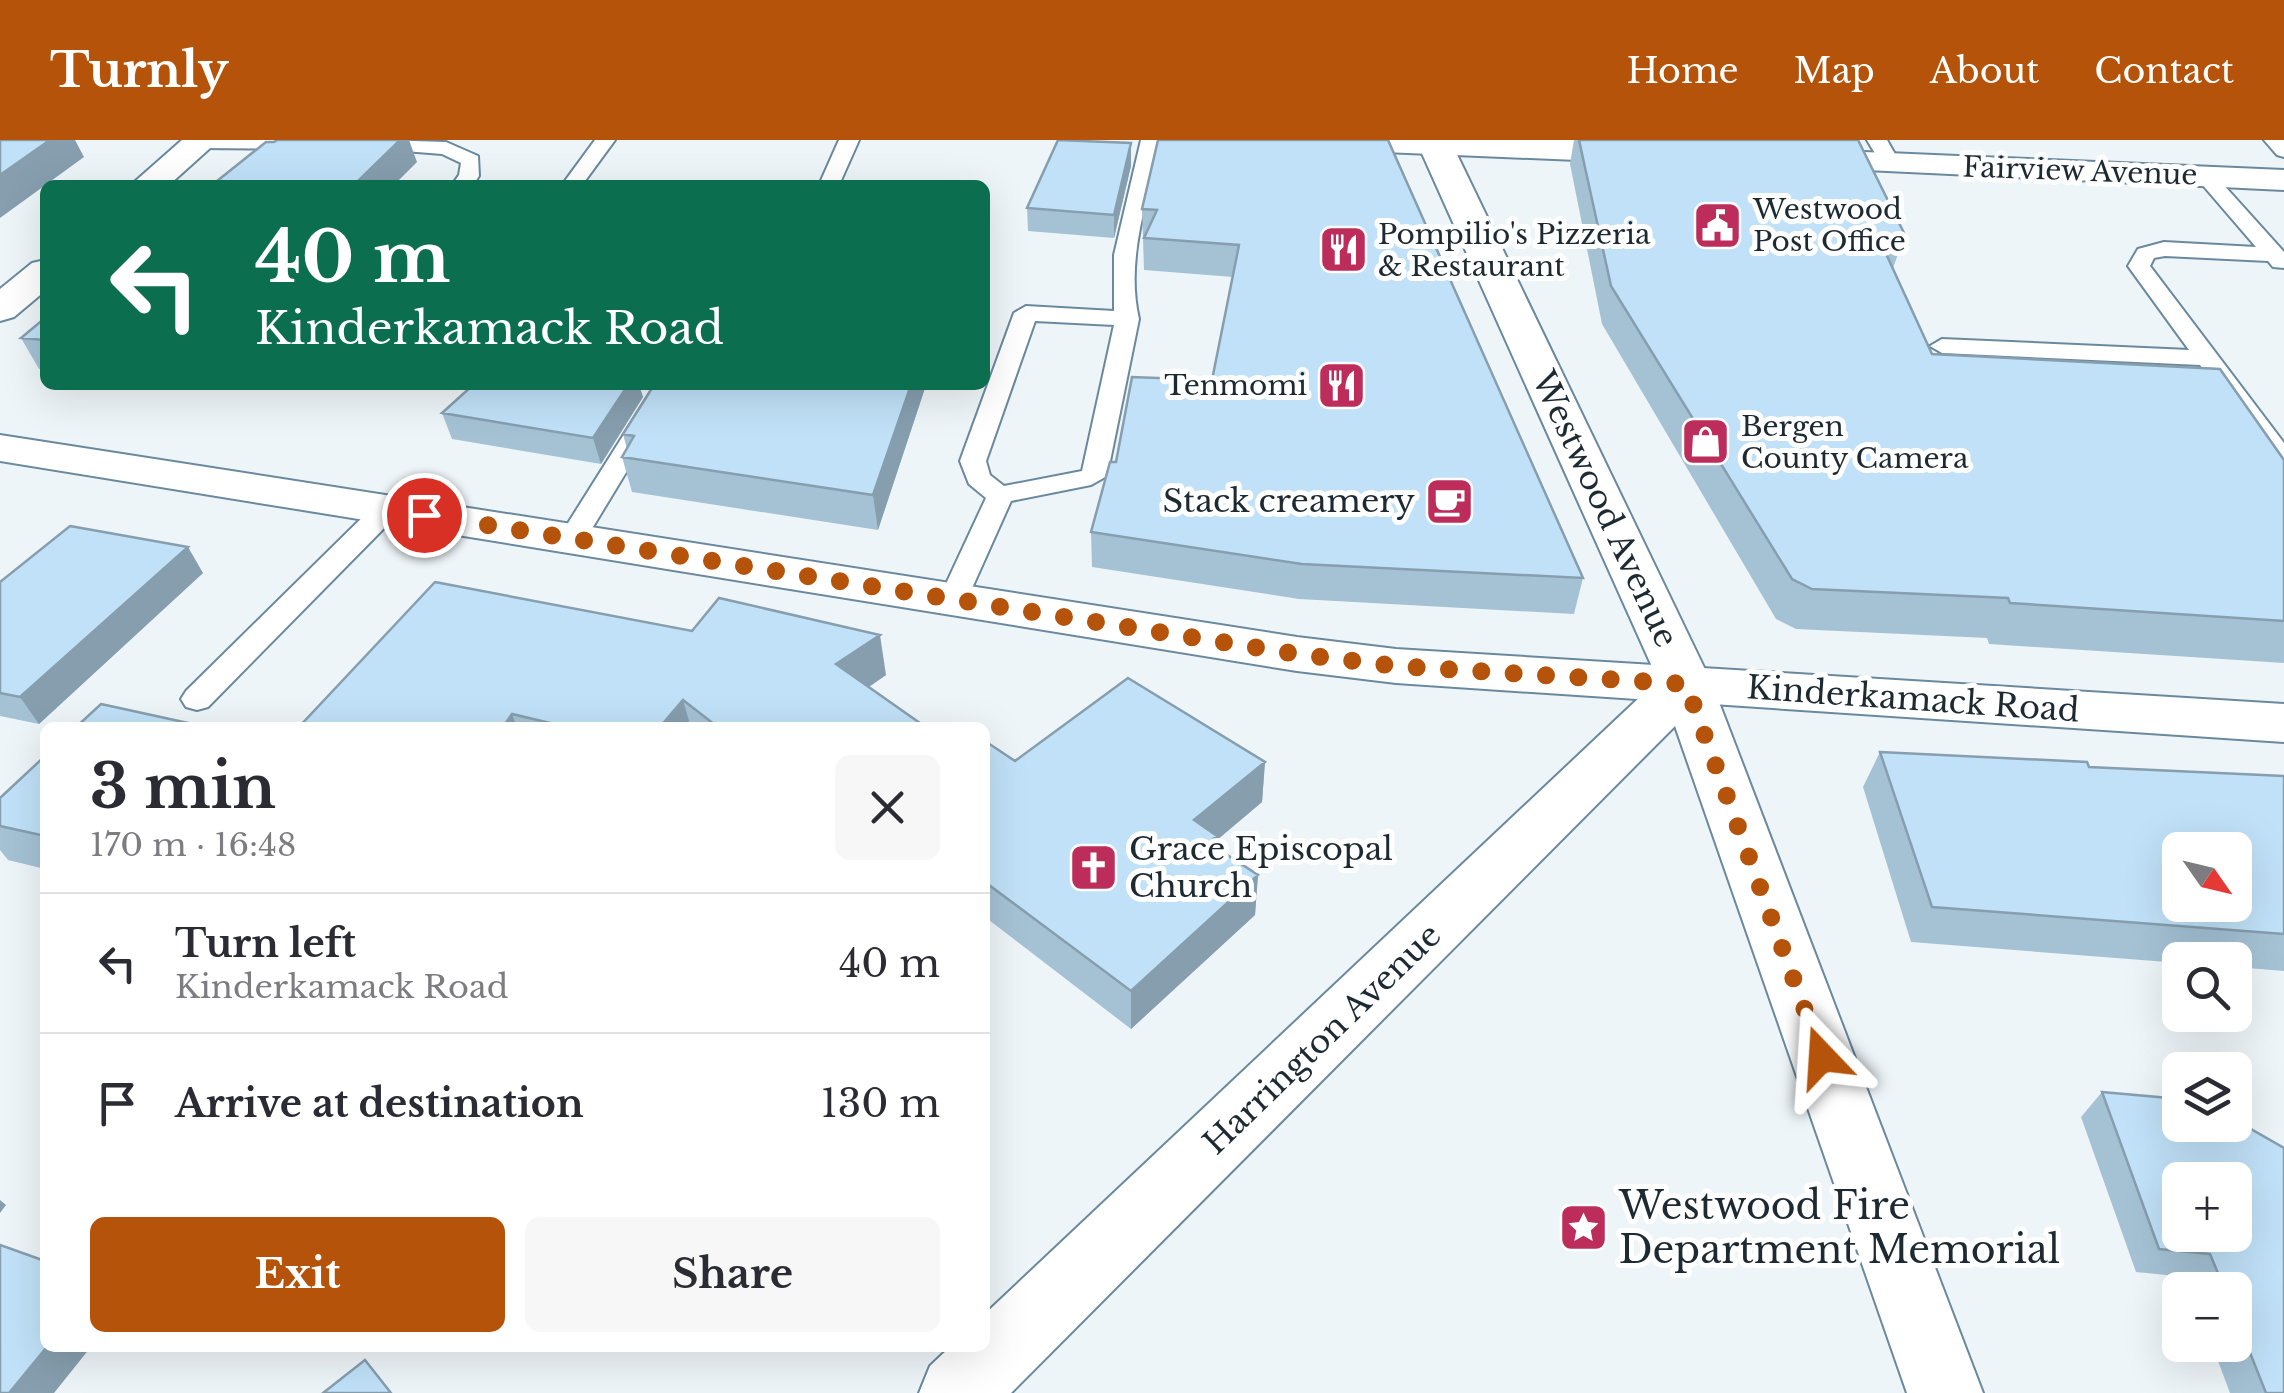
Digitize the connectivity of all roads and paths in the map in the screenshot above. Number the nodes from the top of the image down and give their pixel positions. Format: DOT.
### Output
graph roads {
  1 [pos="605,140"];
  2 [pos="849,140"];
  3 [pos="1151,140"];
  4 [pos="1336,140"];
  5 [pos="2274,140"];
  6 [pos="200,141"];
  7 [pos="1434,142"];
  8 [pos="326,144"];
  9 [pos="386,145"];
  10 [pos="2284,151"];
  11 [pos="1884,152"];
  12 [pos="1672,154"];
  13 [pos="1752,158"];
  14 [pos="2205,176"];
  15 [pos="154,180"];
  16 [pos="466,180"];
  17 [pos="576,180"];
  18 [pos="831,180"];
  19 [pos="2284,180"];
  20 [pos="2279,260"];
  21 [pos="40,275"];
  22 [pos="0,309"];
  23 [pos="1127,318"];
  24 [pos="1942,346"];
  25 [pos="990,350"];
  26 [pos="1013,351"];
  27 [pos="2208,358"];
  28 [pos="664,390"];
  29 [pos="0,448"];
  30 [pos="2284,461"];
  31 [pos="1000,496"];
  32 [pos="387,509"];
  33 [pos="572,539"];
  34 [pos="954,599"];
  35 [pos="1686,684"];
  36 [pos="197,699"];
  37 [pos="2284,723"];
  38 [pos="958,1393"];
  39 [pos="1945,1393"];
  1 -- 17 [label="lane"];
  2 -- 18 [label="lane"];
  3 -- 23 [label="lane"];
  4 -- 7 [label="main road"];
  5 -- 10 [label="lane"];
  6 -- 8 [label="lane"];
  6 -- 15 [label="main road"];
  7 -- 12 [label="main road"];
  7 -- 35 [label="main road, Westwood Avenue"];
  9 -- 16 [label="lane"];
  11 -- 13 [label="main road, Fairview Avenue"];
  11 -- 14 [label="main road, Fairview Avenue"];
  14 -- 19 [label="main road, Fairview Avenue"];
  14 -- 20 [label="lane"];
  20 -- 27 [label="lane"];
  21 -- 22 [label="main road"];
  23 -- 26 [label="lane"];
  23 -- 31 [label="lane"];
  24 -- 27 [label="lane"];
  25 -- 26 [label="lane"];
  26 -- 31 [label="lane"];
  27 -- 30 [label="lane"];
  28 -- 33 [label="lane"];
  29 -- 32 [label="main road, Kinderkamack Road"];
  31 -- 34 [label="lane"];
  32 -- 33 [label="main road, Kinderkamack Road"];
  32 -- 36 [label="lane"];
  33 -- 34 [label="main road, Kinderkamack Road"];
  34 -- 35 [label="main road, Kinderkamack Road"];
  35 -- 37 [label="main road, Kinderkamack Road"];
  35 -- 38 [label="main road, Harrington Avenue"];
  35 -- 39 [label="main road, Westwood Avenue"];
}
